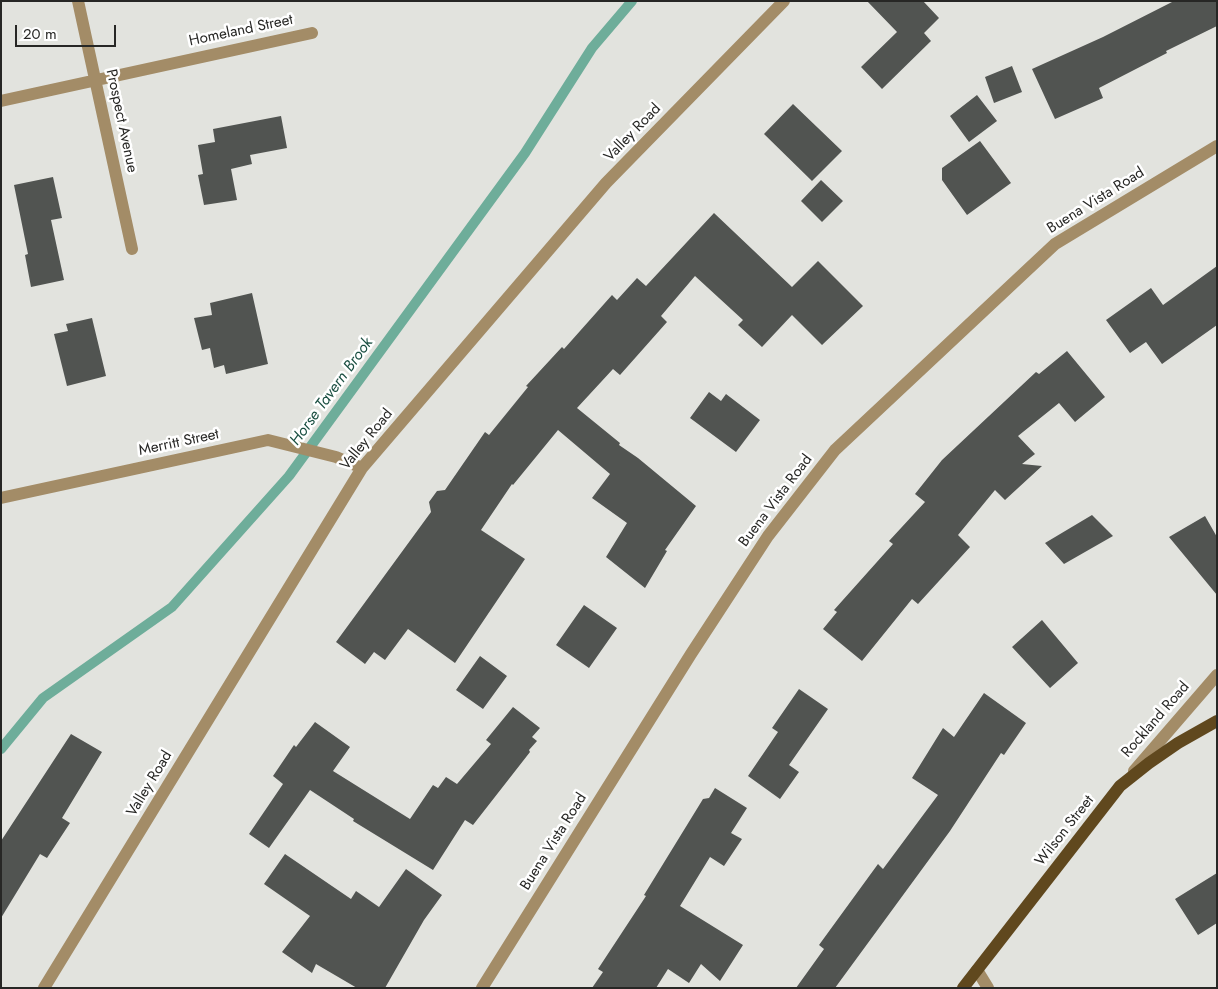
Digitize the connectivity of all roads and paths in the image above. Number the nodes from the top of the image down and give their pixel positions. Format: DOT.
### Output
graph roads {
  1 [pos="78,1"];
  2 [pos="784,1"];
  3 [pos="312,33"];
  4 [pos="96,80"];
  5 [pos="1,101"];
  6 [pos="1217,146"];
  7 [pos="132,249"];
  8 [pos="362,468"];
  9 [pos="1,498"];
  10 [pos="1217,675"];
  11 [pos="1217,721"];
  12 [pos="1120,786"];
  13 [pos="977,970"];
  14 [pos="44,988"];
  15 [pos="482,988"];
  16 [pos="963,988"];
  17 [pos="988,988"];
  1 -- 4 [label="street, Prospect Avenue"];
  2 -- 8 [label="street, Valley Road"];
  3 -- 4 [label="street, Homeland Street"];
  4 -- 5 [label="street, Homeland Street"];
  4 -- 7 [label="street, Prospect Avenue"];
  6 -- 15 [label="street, Buena Vista Road"];
  8 -- 9 [label="street, Merritt Street"];
  8 -- 14 [label="street, Valley Road"];
  10 -- 12 [label="street, Rockland Road"];
  11 -- 12 [label="main road, Wilson Street"];
  12 -- 13 [label="main road, Wilson Street"];
  13 -- 16 [label="main road, Wilson Street"];
  13 -- 17 [label="street"];
}
